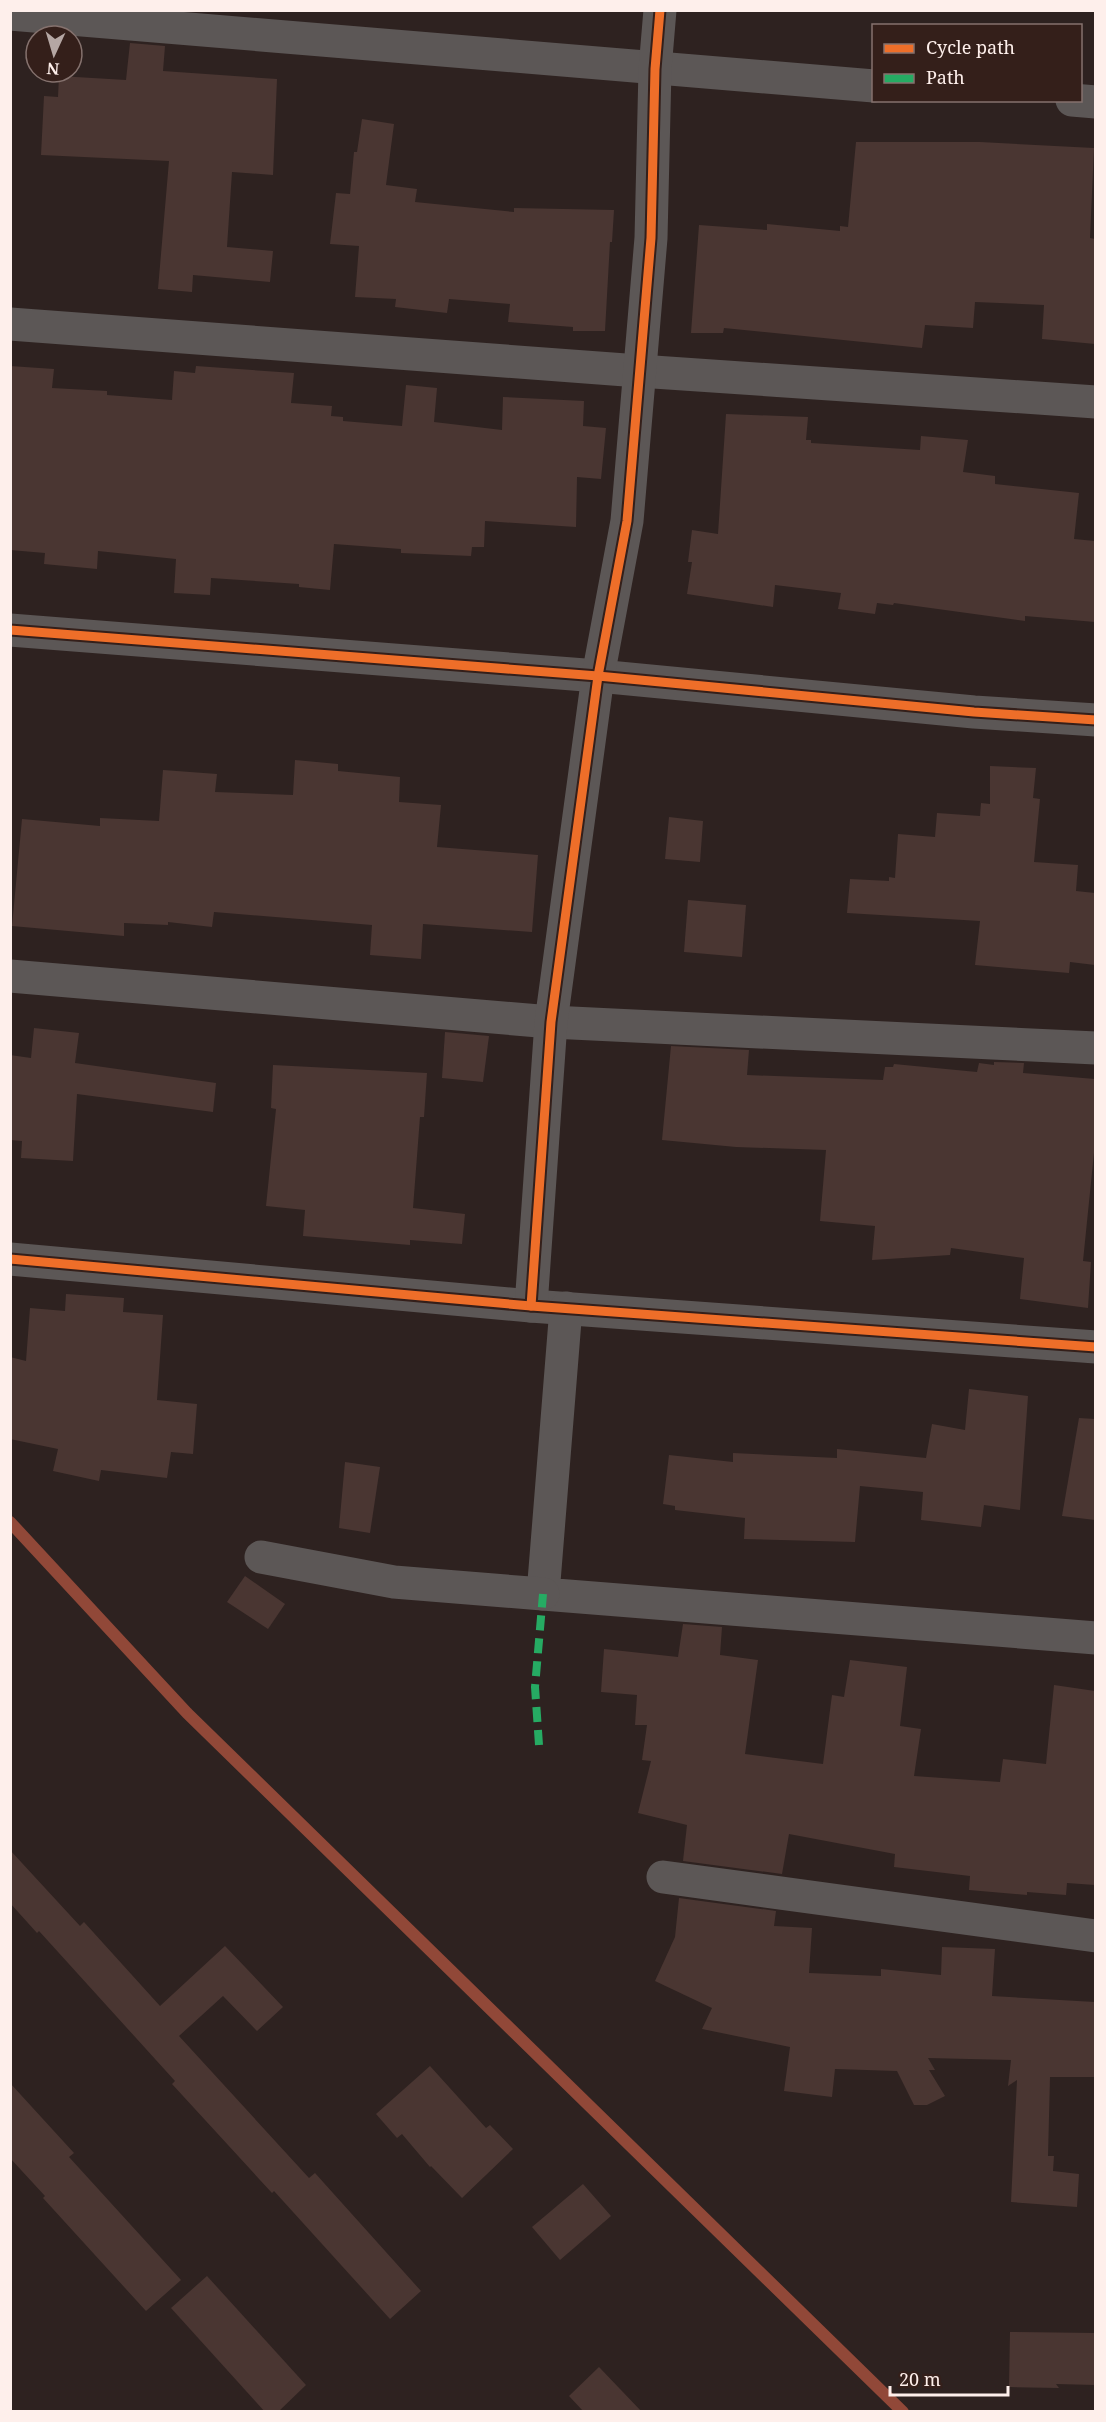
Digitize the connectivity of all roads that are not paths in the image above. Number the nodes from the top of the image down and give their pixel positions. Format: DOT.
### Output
graph roads {
  1 [pos="660,10"];
  2 [pos="10,14"];
  3 [pos="655,69"];
  4 [pos="872,86"];
  5 [pos="10,324"];
  6 [pos="639,371"];
  7 [pos="1095,402"];
  8 [pos="10,630"];
  9 [pos="597,676"];
  10 [pos="1095,720"];
  11 [pos="10,976"];
  12 [pos="551,1022"];
  13 [pos="1095,1048"];
  14 [pos="10,1259"];
  15 [pos="531,1306"];
  16 [pos="567,1308"];
  17 [pos="1095,1347"];
  18 [pos="261,1557"];
  19 [pos="543,1593"];
  20 [pos="1095,1638"];
  21 [pos="663,1877"];
  22 [pos="1095,1936"];
  1 -- 3 [label="street"];
  2 -- 3 [label="street"];
  3 -- 4 [label="street"];
  3 -- 6 [label="street"];
  5 -- 6 [label="street"];
  6 -- 7 [label="street"];
  6 -- 9 [label="street"];
  8 -- 9 [label="street"];
  9 -- 10 [label="street"];
  9 -- 12 [label="street"];
  11 -- 12 [label="street"];
  12 -- 13 [label="street"];
  12 -- 15 [label="street"];
  14 -- 15 [label="street"];
  15 -- 16 [label="street"];
  16 -- 17 [label="street"];
  16 -- 19 [label="street"];
  18 -- 19 [label="street"];
  19 -- 20 [label="street"];
  21 -- 22 [label="street"];
}
